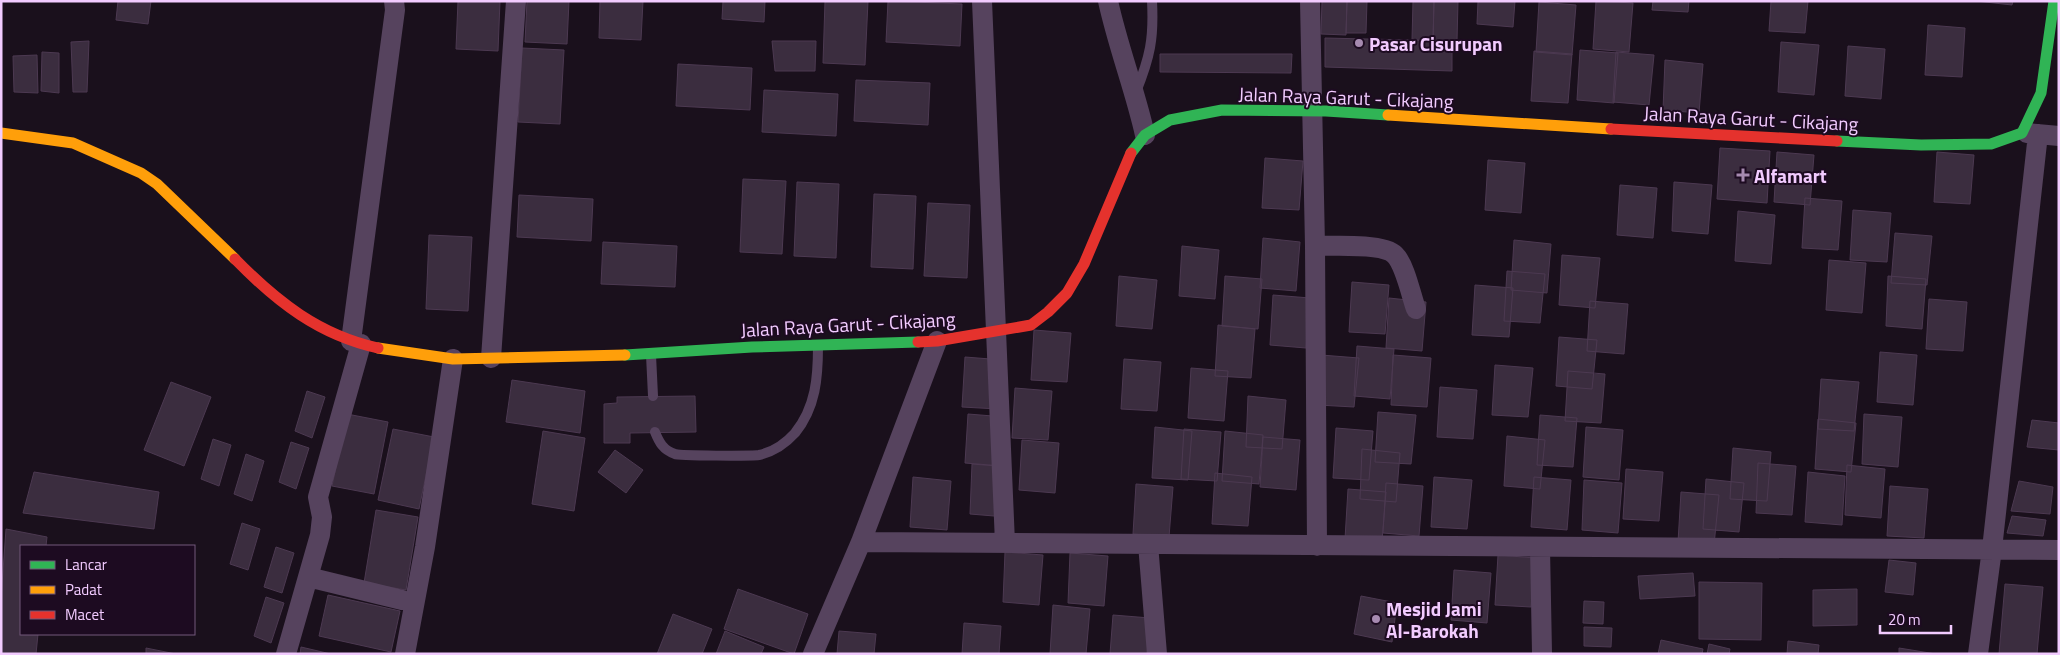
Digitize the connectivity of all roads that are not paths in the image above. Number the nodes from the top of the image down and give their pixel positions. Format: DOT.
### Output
graph roads {
  1 [pos="394,1"];
  2 [pos="516,1"];
  3 [pos="982,1"];
  4 [pos="1108,1"];
  5 [pos="1152,1"];
  6 [pos="1310,1"];
  7 [pos="2054,1"];
  8 [pos="1136,93"];
  9 [pos="1313,111"];
  10 [pos="1,133"];
  11 [pos="1145,135"];
  12 [pos="2022,135"];
  13 [pos="2059,136"];
  14 [pos="1316,246"];
  15 [pos="1416,309"];
  16 [pos="995,330"];
  17 [pos="937,340"];
  18 [pos="356,342"];
  19 [pos="818,344"];
  20 [pos="651,353"];
  21 [pos="491,358"];
  22 [pos="452,359"];
  23 [pos="653,396"];
  24 [pos="654,432"];
  25 [pos="861,542"];
  26 [pos="1005,543"];
  27 [pos="1148,544"];
  28 [pos="1317,546"];
  29 [pos="1540,548"];
  30 [pos="1992,549"];
  31 [pos="2059,550"];
  32 [pos="308,577"];
  33 [pos="402,600"];
  34 [pos="1542,652"];
  35 [pos="286,654"];
  36 [pos="405,654"];
  37 [pos="813,654"];
  38 [pos="1157,654"];
  39 [pos="1978,654"];
  1 -- 18 [label="street"];
  2 -- 21 [label="street"];
  3 -- 16 [label="street"];
  4 -- 8 [label="street"];
  5 -- 8 [label="lane"];
  6 -- 9 [label="street"];
  7 -- 12 [label="main road"];
  8 -- 11 [label="street"];
  9 -- 11 [label="main road, Jalan Raya Garut - Cikajang"];
  9 -- 12 [label="main road, Jalan Raya Garut - Cikajang"];
  9 -- 14 [label="street"];
  10 -- 18 [label="main road, Jalan Raya Garut - Cikajang"];
  11 -- 16 [label="main road, Jalan Raya Garut - Cikajang"];
  12 -- 13 [label="street"];
  12 -- 30 [label="street"];
  14 -- 15 [label="street"];
  14 -- 28 [label="street"];
  16 -- 17 [label="main road, Jalan Raya Garut - Cikajang"];
  16 -- 26 [label="street"];
  17 -- 19 [label="main road, Jalan Raya Garut - Cikajang"];
  17 -- 25 [label="street"];
  18 -- 22 [label="main road, Jalan Raya Garut - Cikajang"];
  18 -- 32 [label="street"];
  19 -- 20 [label="main road, Jalan Raya Garut - Cikajang"];
  19 -- 24 [label="lane"];
  20 -- 21 [label="main road, Jalan Raya Garut - Cikajang"];
  20 -- 23 [label="lane"];
  21 -- 22 [label="main road, Jalan Raya Garut - Cikajang"];
  22 -- 36 [label="street"];
  25 -- 26 [label="street"];
  25 -- 37 [label="street"];
  26 -- 27 [label="street"];
  27 -- 28 [label="street"];
  27 -- 38 [label="street"];
  28 -- 29 [label="street"];
  29 -- 30 [label="street"];
  29 -- 34 [label="street"];
  30 -- 31 [label="street"];
  30 -- 39 [label="street"];
  32 -- 33 [label="street"];
  32 -- 35 [label="street"];
}
